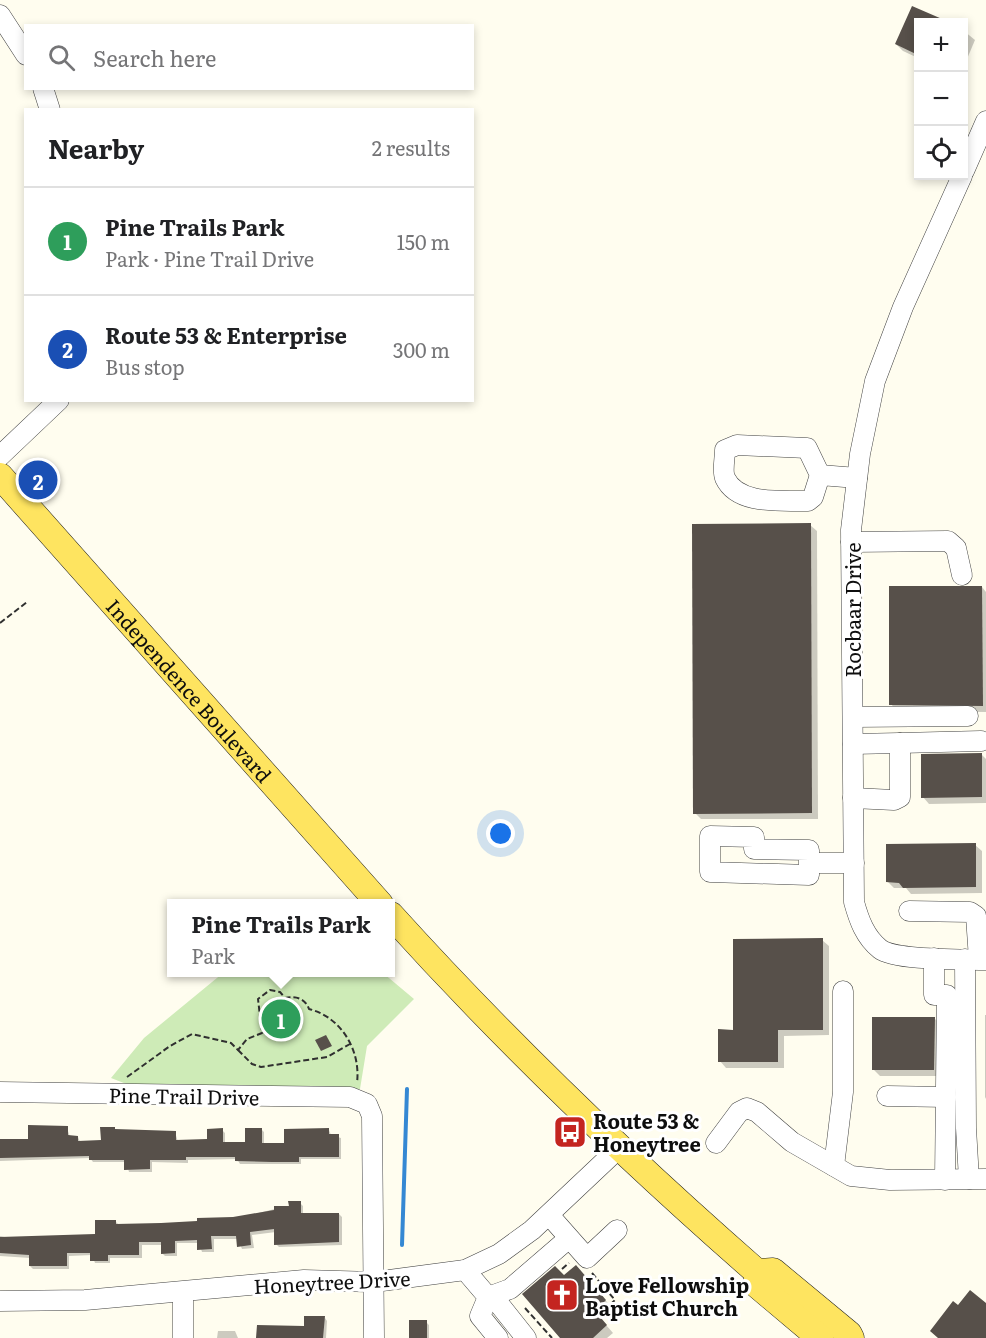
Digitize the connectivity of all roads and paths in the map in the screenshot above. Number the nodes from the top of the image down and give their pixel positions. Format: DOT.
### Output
graph roads {
  1 [pos="0,15"];
  2 [pos="24,52"];
  3 [pos="44,90"];
  4 [pos="49,108"];
  5 [pos="986,121"];
  6 [pos="968,162"];
  7 [pos="960,180"];
  8 [pos="57,402"];
  9 [pos="0,456"];
  10 [pos="820,475"];
  11 [pos="0,476"];
  12 [pos="857,478"];
  13 [pos="852,542"];
  14 [pos="962,575"];
  15 [pos="27,602"];
  16 [pos="0,623"];
  17 [pos="968,716"];
  18 [pos="853,717"];
  19 [pos="981,741"];
  20 [pos="900,743"];
  21 [pos="853,744"];
  22 [pos="853,798"];
  23 [pos="809,863"];
  24 [pos="854,863"];
  25 [pos="376,899"];
  26 [pos="909,911"];
  27 [pos="395,920"];
  28 [pos="934,958"];
  29 [pos="977,959"];
  30 [pos="843,991"];
  31 [pos="350,1044"];
  32 [pos="238,1050"];
  33 [pos="124,1079"];
  34 [pos="0,1092"];
  35 [pos="362,1096"];
  36 [pos="887,1096"];
  37 [pos="946,1097"];
  38 [pos="716,1143"];
  39 [pos="620,1147"];
  40 [pos="834,1166"];
  41 [pos="977,1179"];
  42 [pos="945,1180"];
  43 [pos="549,1215"];
  44 [pos="617,1230"];
  45 [pos="568,1239"];
  46 [pos="570,1263"];
  47 [pos="562,1269"];
  48 [pos="594,1269"];
  49 [pos="465,1270"];
  50 [pos="590,1271"];
  51 [pos="757,1272"];
  52 [pos="597,1278"];
  53 [pos="374,1282"];
  54 [pos="183,1292"];
  55 [pos="488,1297"];
  56 [pos="0,1301"];
  57 [pos="525,1308"];
  58 [pos="602,1312"];
  59 [pos="183,1338"];
  60 [pos="374,1338"];
  61 [pos="498,1338"];
  62 [pos="526,1338"];
  63 [pos="552,1338"];
  64 [pos="820,1338"];
  65 [pos="851,1338"];
  1 -- 2 [label="street"];
  3 -- 4 [label="street"];
  5 -- 6 [label="street, Rocbaar Drive"];
  7 -- 12 [label="street, Rocbaar Drive"];
  8 -- 9 [label="street"];
  10 -- 10 [label="street"];
  10 -- 12 [label="street"];
  11 -- 25 [label="main road, Independence Boulevard"];
  12 -- 13 [label="street, Rocbaar Drive"];
  13 -- 14 [label="street"];
  13 -- 18 [label="street, Rocbaar Drive"];
  15 -- 16 [label="path"];
  17 -- 18 [label="street"];
  18 -- 21 [label="street, Rocbaar Drive"];
  19 -- 20 [label="street"];
  20 -- 21 [label="street"];
  20 -- 22 [label="street"];
  21 -- 22 [label="street, Rocbaar Drive"];
  22 -- 24 [label="street, Rocbaar Drive"];
  23 -- 23 [label="street"];
  23 -- 24 [label="street"];
  24 -- 28 [label="street, Rocbaar Drive"];
  26 -- 29 [label="street"];
  27 -- 39 [label="main road"];
  28 -- 29 [label="street, Rocbaar Drive"];
  28 -- 37 [label="street"];
  29 -- 41 [label="street"];
  30 -- 40 [label="street"];
  31 -- 32 [label="path"];
  31 -- 32 [label="path"];
  31 -- 35 [label="path"];
  32 -- 33 [label="path"];
  34 -- 35 [label="street, Pine Trail Drive"];
  35 -- 53 [label="street"];
  36 -- 37 [label="street"];
  37 -- 42 [label="street"];
  38 -- 40 [label="street"];
  39 -- 43 [label="street, Honeytree Drive"];
  39 -- 51 [label="main road"];
  40 -- 42 [label="street"];
  41 -- 42 [label="street"];
  43 -- 45 [label="street"];
  43 -- 49 [label="street, Honeytree Drive"];
  44 -- 45 [label="street"];
  45 -- 55 [label="street"];
  46 -- 47 [label="path"];
  48 -- 52 [label="path"];
  49 -- 53 [label="street, Honeytree Drive"];
  49 -- 55 [label="street"];
  50 -- 52 [label="path"];
  51 -- 64 [label="main road"];
  51 -- 65 [label="main road"];
  52 -- 58 [label="path"];
  53 -- 54 [label="street, Honeytree Drive"];
  53 -- 60 [label="street"];
  54 -- 56 [label="street, Honeytree Drive"];
  54 -- 59 [label="street"];
  55 -- 61 [label="street"];
  55 -- 62 [label="street"];
  57 -- 63 [label="path"];
}
